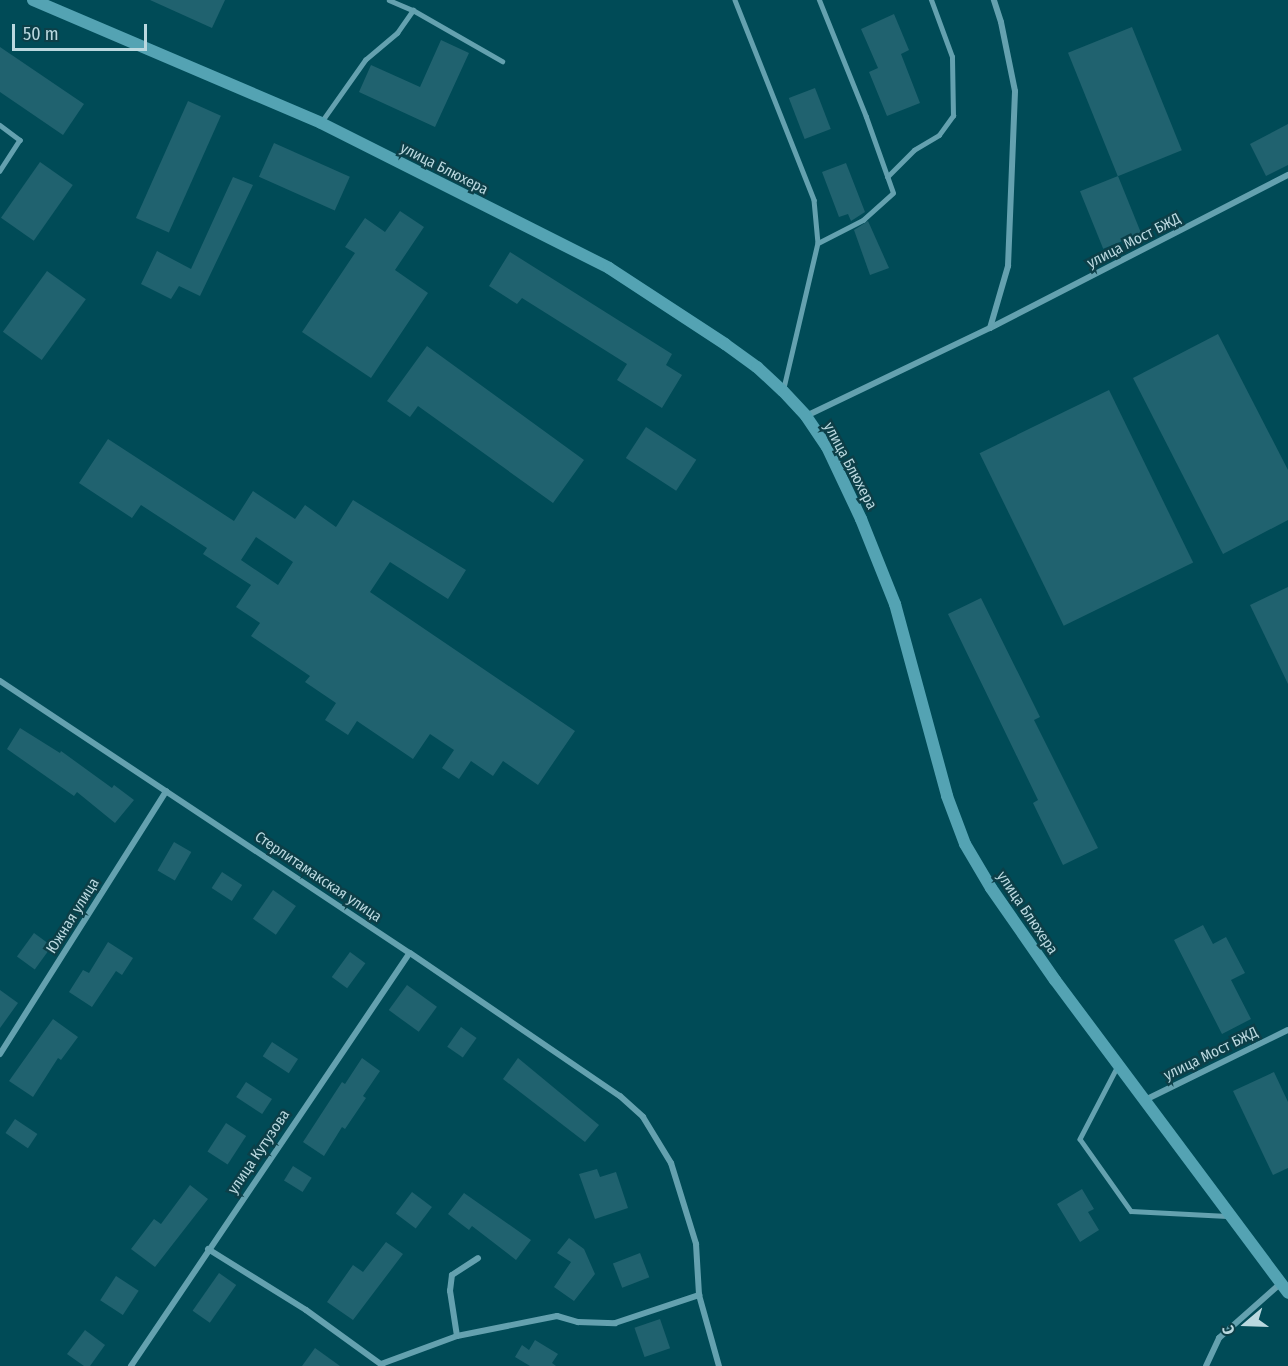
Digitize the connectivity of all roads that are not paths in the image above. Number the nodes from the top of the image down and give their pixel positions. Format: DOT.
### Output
graph roads {
  1 [pos="33,0"];
  2 [pos="389,0"];
  3 [pos="735,0"];
  4 [pos="819,0"];
  5 [pos="931,0"];
  6 [pos="994,0"];
  7 [pos="413,10"];
  8 [pos="502,61"];
  9 [pos="321,123"];
  10 [pos="0,125"];
  11 [pos="0,171"];
  12 [pos="1288,176"];
  13 [pos="887,177"];
  14 [pos="818,243"];
  15 [pos="990,328"];
  16 [pos="783,391"];
  17 [pos="806,416"];
  18 [pos="0,681"];
  19 [pos="166,791"];
  20 [pos="410,953"];
  21 [pos="1288,1030"];
  22 [pos="0,1054"];
  23 [pos="1119,1065"];
  24 [pos="1144,1100"];
  25 [pos="1231,1216"];
  26 [pos="208,1249"];
  27 [pos="478,1258"];
  28 [pos="1284,1288"];
  29 [pos="699,1295"];
  30 [pos="457,1336"];
  31 [pos="382,1365"];
  32 [pos="131,1366"];
  33 [pos="719,1366"];
  34 [pos="1206,1366"];
  1 -- 9 [label="main road, улица Блюхера"];
  2 -- 7 [label="lane"];
  3 -- 14 [label="lane"];
  4 -- 13 [label="lane"];
  5 -- 13 [label="lane"];
  6 -- 15 [label="street"];
  7 -- 8 [label="lane"];
  7 -- 9 [label="lane"];
  9 -- 16 [label="main road, улица Блюхера"];
  10 -- 11 [label="lane"];
  12 -- 15 [label="street, улица Мост БЖД"];
  13 -- 14 [label="lane"];
  14 -- 16 [label="lane"];
  15 -- 17 [label="street, улица Мост БЖД"];
  16 -- 17 [label="main road, улица Блюхера"];
  17 -- 23 [label="main road, улица Блюхера"];
  18 -- 19 [label="street, Стерлитамакская улица"];
  19 -- 20 [label="street, Стерлитамакская улица"];
  19 -- 22 [label="street, Южная улица"];
  20 -- 26 [label="street, улица Кутузова"];
  20 -- 29 [label="street, Стерлитамакская улица"];
  21 -- 24 [label="street, улица Мост БЖД"];
  23 -- 24 [label="main road, улица Блюхера"];
  23 -- 25 [label="lane"];
  24 -- 25 [label="main road, улица Блюхера"];
  25 -- 28 [label="main road, улица Блюхера"];
  26 -- 31 [label="street"];
  26 -- 32 [label="street, улица Кутузова"];
  27 -- 30 [label="street"];
  28 -- 34 [label="street"];
  29 -- 30 [label="street"];
  29 -- 33 [label="street, Стерлитамакская улица"];
  30 -- 31 [label="street"];
}
